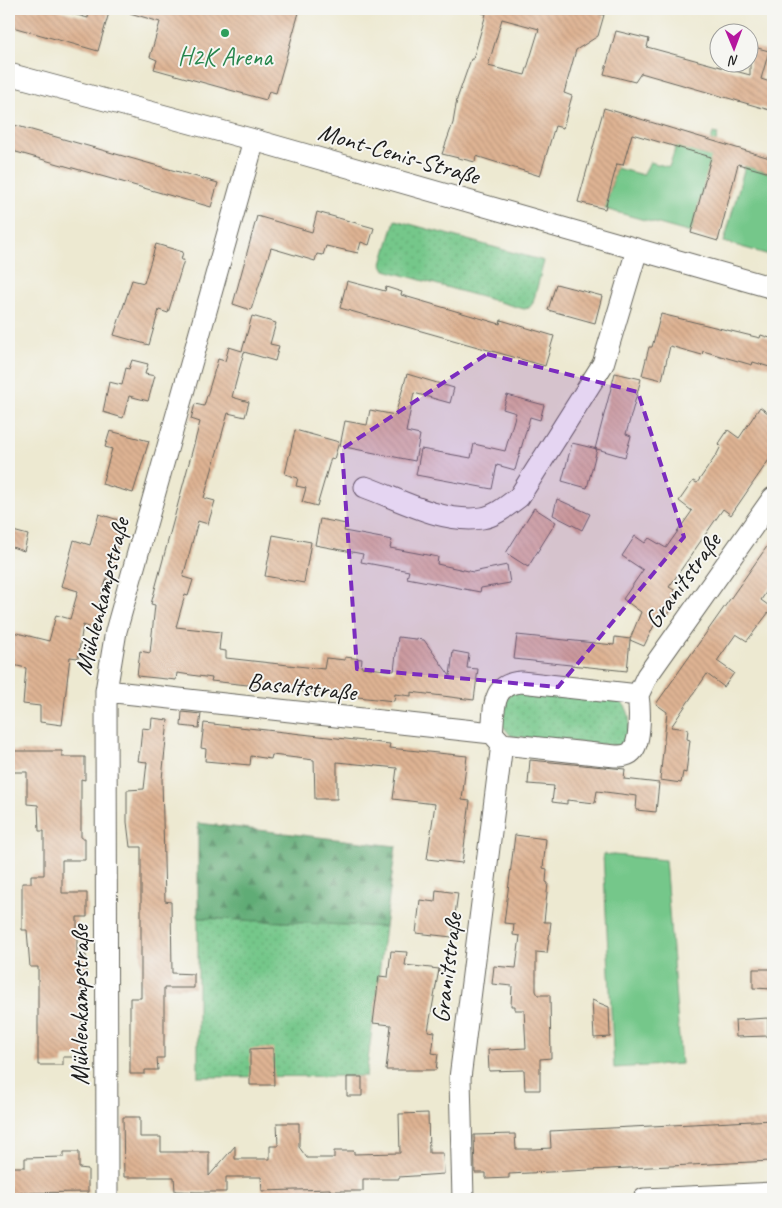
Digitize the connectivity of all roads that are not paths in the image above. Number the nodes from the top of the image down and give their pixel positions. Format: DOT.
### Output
graph roads {
  1 [pos="9,74"];
  2 [pos="254,140"];
  3 [pos="637,250"];
  4 [pos="773,288"];
  5 [pos="365,487"];
  6 [pos="773,498"];
  7 [pos="106,691"];
  8 [pos="638,695"];
  9 [pos="497,739"];
  10 [pos="773,1193"];
  11 [pos="107,1199"];
  12 [pos="463,1199"];
  13 [pos="644,1199"];
  1 -- 2 [label="street, Mont-Cenis-Straße"];
  2 -- 3 [label="street, Mont-Cenis-Straße"];
  2 -- 7 [label="street, Mühlenkampstraße"];
  3 -- 4 [label="street, Mont-Cenis-Straße"];
  3 -- 5 [label="street"];
  6 -- 8 [label="street, Granitstraße"];
  7 -- 9 [label="street, Basaltstraße"];
  7 -- 11 [label="street, Mühlenkampstraße"];
  8 -- 9 [label="street, Granitstraße"];
  8 -- 9 [label="street, Granitstraße"];
  9 -- 12 [label="street, Granitstraße"];
  10 -- 13 [label="street"];
}
